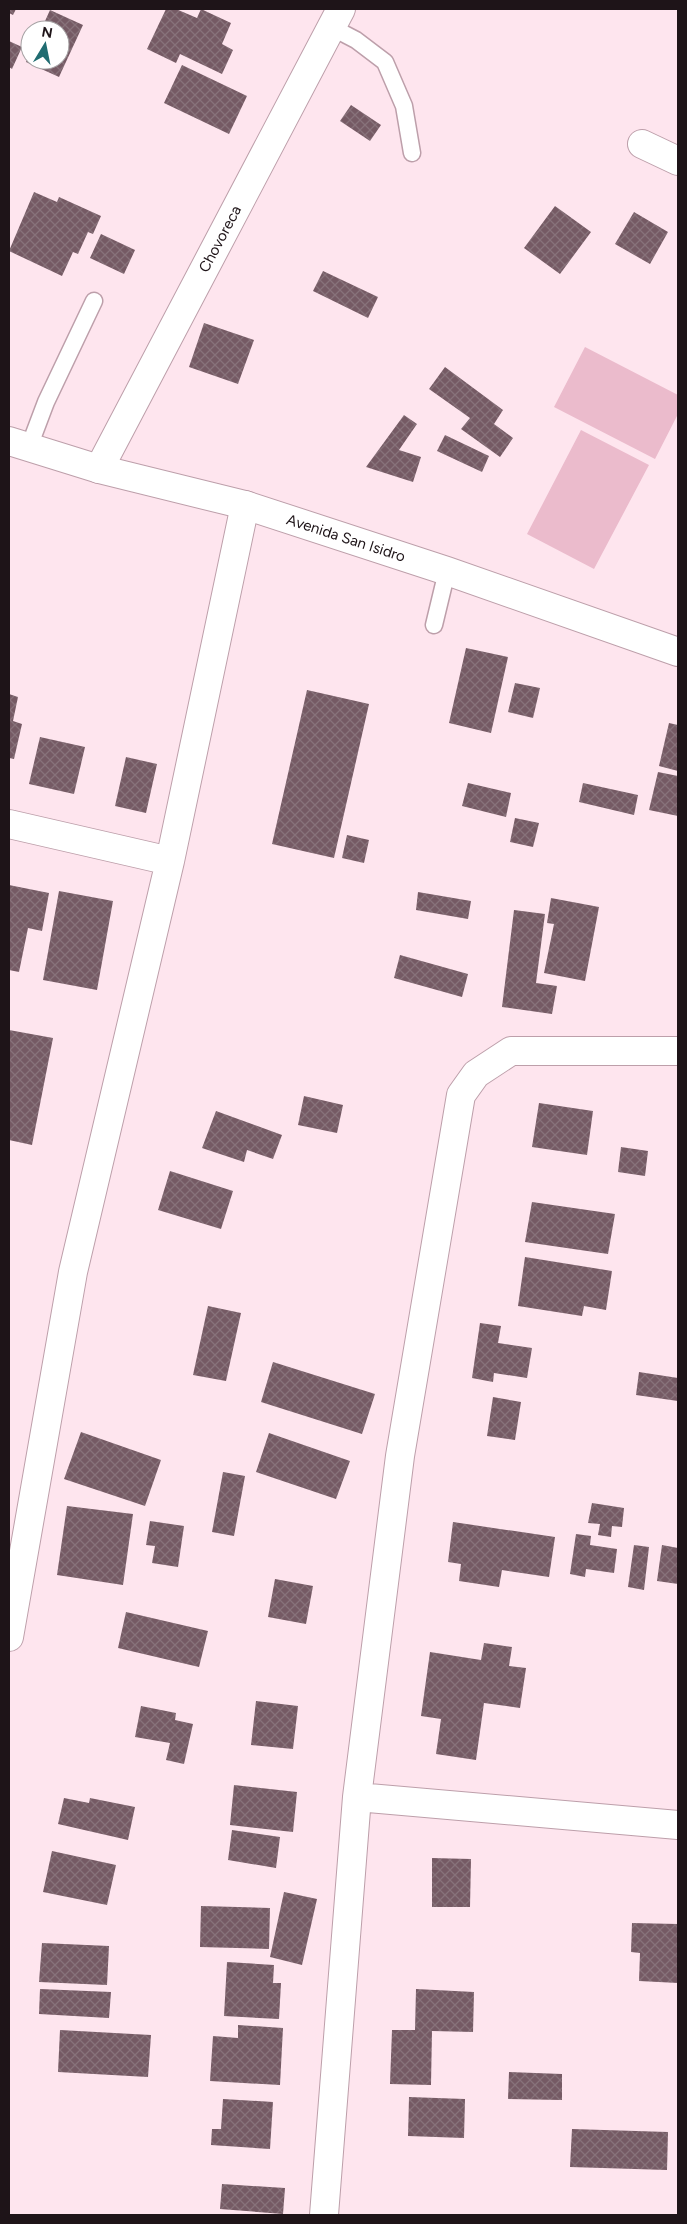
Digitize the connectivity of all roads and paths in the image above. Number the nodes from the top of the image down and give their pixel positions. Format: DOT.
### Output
graph roads {
  1 [pos="336,18"];
  2 [pos="642,144"];
  3 [pos="412,153"];
  4 [pos="678,161"];
  5 [pos="94,301"];
  6 [pos="19,444"];
  7 [pos="99,469"];
  8 [pos="245,505"];
  9 [pos="447,571"];
  10 [pos="434,624"];
  11 [pos="678,652"];
  12 [pos="9,824"];
  13 [pos="170,861"];
  14 [pos="678,1050"];
  15 [pos="9,1637"];
  16 [pos="357,1797"];
  17 [pos="678,1825"];
  18 [pos="324,2215"];
  1 -- 3 [label="lane"];
  1 -- 7 [label="street, Chovoreca"];
  2 -- 4 [label="street"];
  5 -- 6 [label="lane"];
  6 -- 7 [label="street, Avenida San Isidro"];
  7 -- 8 [label="street, Avenida San Isidro"];
  8 -- 9 [label="street, Avenida San Isidro"];
  8 -- 13 [label="street"];
  9 -- 10 [label="lane"];
  9 -- 11 [label="street, Avenida San Isidro"];
  12 -- 13 [label="street"];
  13 -- 15 [label="street"];
  14 -- 16 [label="street"];
  16 -- 17 [label="street"];
  16 -- 18 [label="street"];
}
